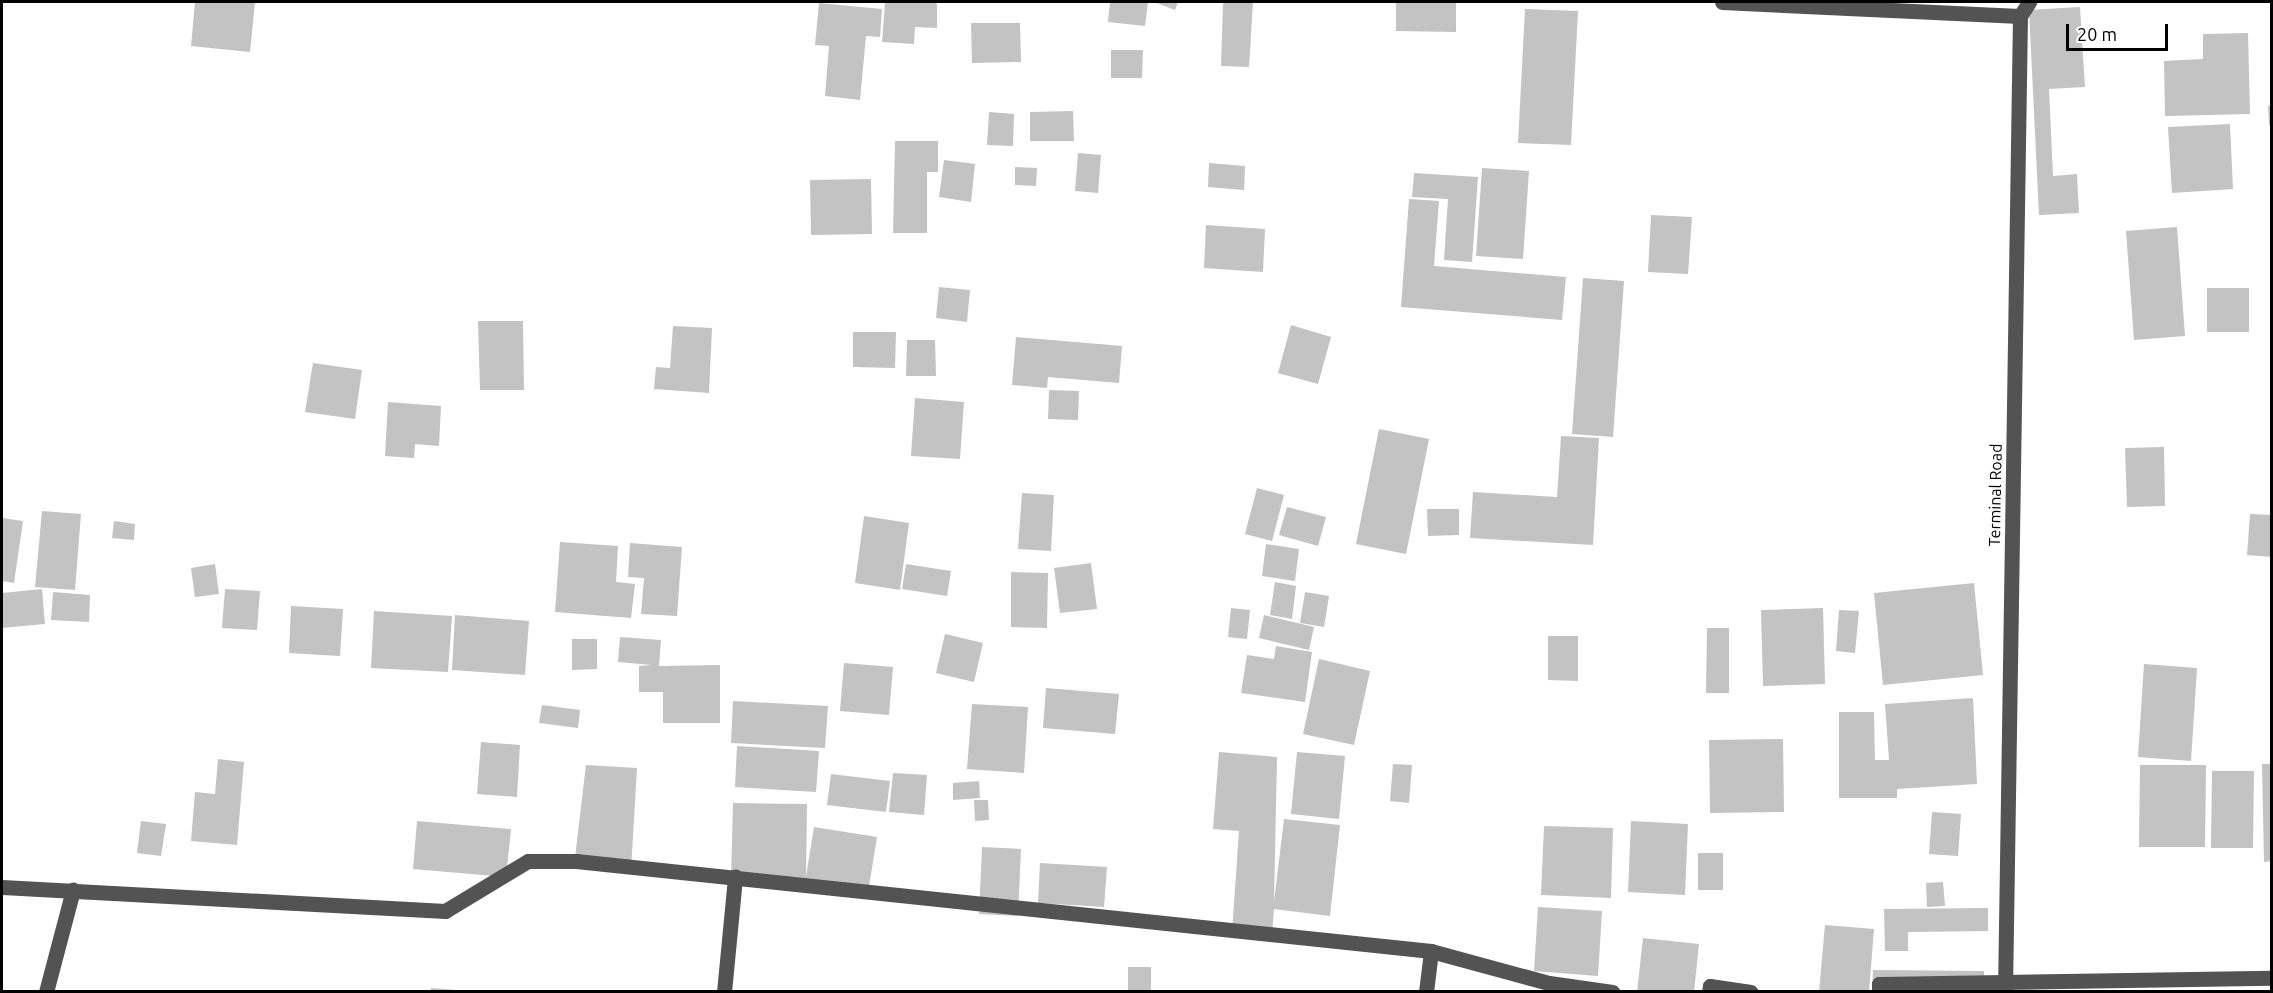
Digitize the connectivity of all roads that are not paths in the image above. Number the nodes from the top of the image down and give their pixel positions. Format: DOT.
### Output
graph roads {
  1 [pos="1722,2"];
  2 [pos="2029,2"];
  3 [pos="2020,16"];
  4 [pos="735,877"];
  5 [pos="2,887"];
  6 [pos="73,890"];
  7 [pos="1431,951"];
  8 [pos="2271,978"];
  9 [pos="2005,989"];
  10 [pos="46,992"];
  11 [pos="724,992"];
  12 [pos="1426,992"];
  13 [pos="1612,992"];
  14 [pos="1709,992"];
  15 [pos="1751,992"];
  16 [pos="1879,992"];
  1 -- 3 [label="street"];
  2 -- 3 [label="street"];
  3 -- 9 [label="street, Terminal Road"];
  4 -- 6 [label="street"];
  4 -- 7 [label="street"];
  4 -- 11 [label="street"];
  5 -- 6 [label="street"];
  6 -- 10 [label="street"];
  7 -- 12 [label="street"];
  7 -- 13 [label="street"];
  8 -- 9 [label="street"];
  9 -- 16 [label="street"];
  14 -- 15 [label="street"];
}
